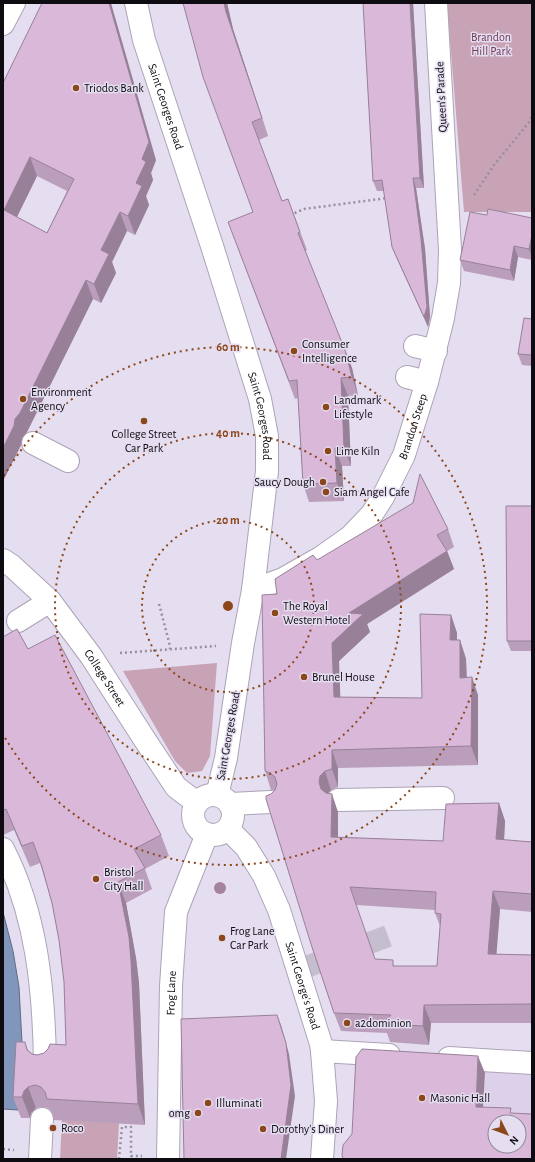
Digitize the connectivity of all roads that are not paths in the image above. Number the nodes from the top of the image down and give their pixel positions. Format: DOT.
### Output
graph roads {
  1 [pos="14,3"];
  2 [pos="136,3"];
  3 [pos="436,3"];
  4 [pos="3,24"];
  5 [pos="446,191"];
  6 [pos="415,346"];
  7 [pos="436,351"];
  8 [pos="407,377"];
  9 [pos="427,382"];
  10 [pos="33,443"];
  11 [pos="68,461"];
  12 [pos="3,560"];
  13 [pos="253,590"];
  14 [pos="50,601"];
  15 [pos="18,621"];
  16 [pos="443,798"];
  17 [pos="338,800"];
  18 [pos="215,801"];
  19 [pos="272,802"];
  20 [pos="228,828"];
  21 [pos="207,834"];
  22 [pos="3,849"];
  23 [pos="322,1051"];
  24 [pos="408,1056"];
  25 [pos="431,1057"];
  26 [pos="532,1063"];
  27 [pos="45,1064"];
  28 [pos="42,1119"];
  29 [pos="40,1159"];
  30 [pos="168,1159"];
  31 [pos="322,1159"];
  1 -- 4 [label="street"];
  2 -- 13 [label="street, Saint Georges Road"];
  3 -- 5 [label="street, Queen's Parade"];
  5 -- 7 [label="street, Brandon Steep"];
  6 -- 7 [label="street"];
  7 -- 9 [label="street, Brandon Steep"];
  8 -- 9 [label="street"];
  9 -- 13 [label="street, Brandon Steep"];
  10 -- 11 [label="street"];
  12 -- 14 [label="street, College Street"];
  13 -- 18 [label="street, Saint Georges Road"];
  14 -- 15 [label="street"];
  14 -- 18 [label="street, College Street"];
  16 -- 17 [label="street"];
  18 -- 19 [label="street"];
  18 -- 20 [label="street"];
  18 -- 21 [label="street"];
  20 -- 21 [label="street"];
  20 -- 23 [label="street, Saint George's Road"];
  21 -- 30 [label="street, Frog Lane"];
  22 -- 27 [label="street"];
  23 -- 24 [label="street"];
  23 -- 31 [label="street, Saint George's Road"];
  25 -- 26 [label="street"];
  28 -- 29 [label="street"];
}
